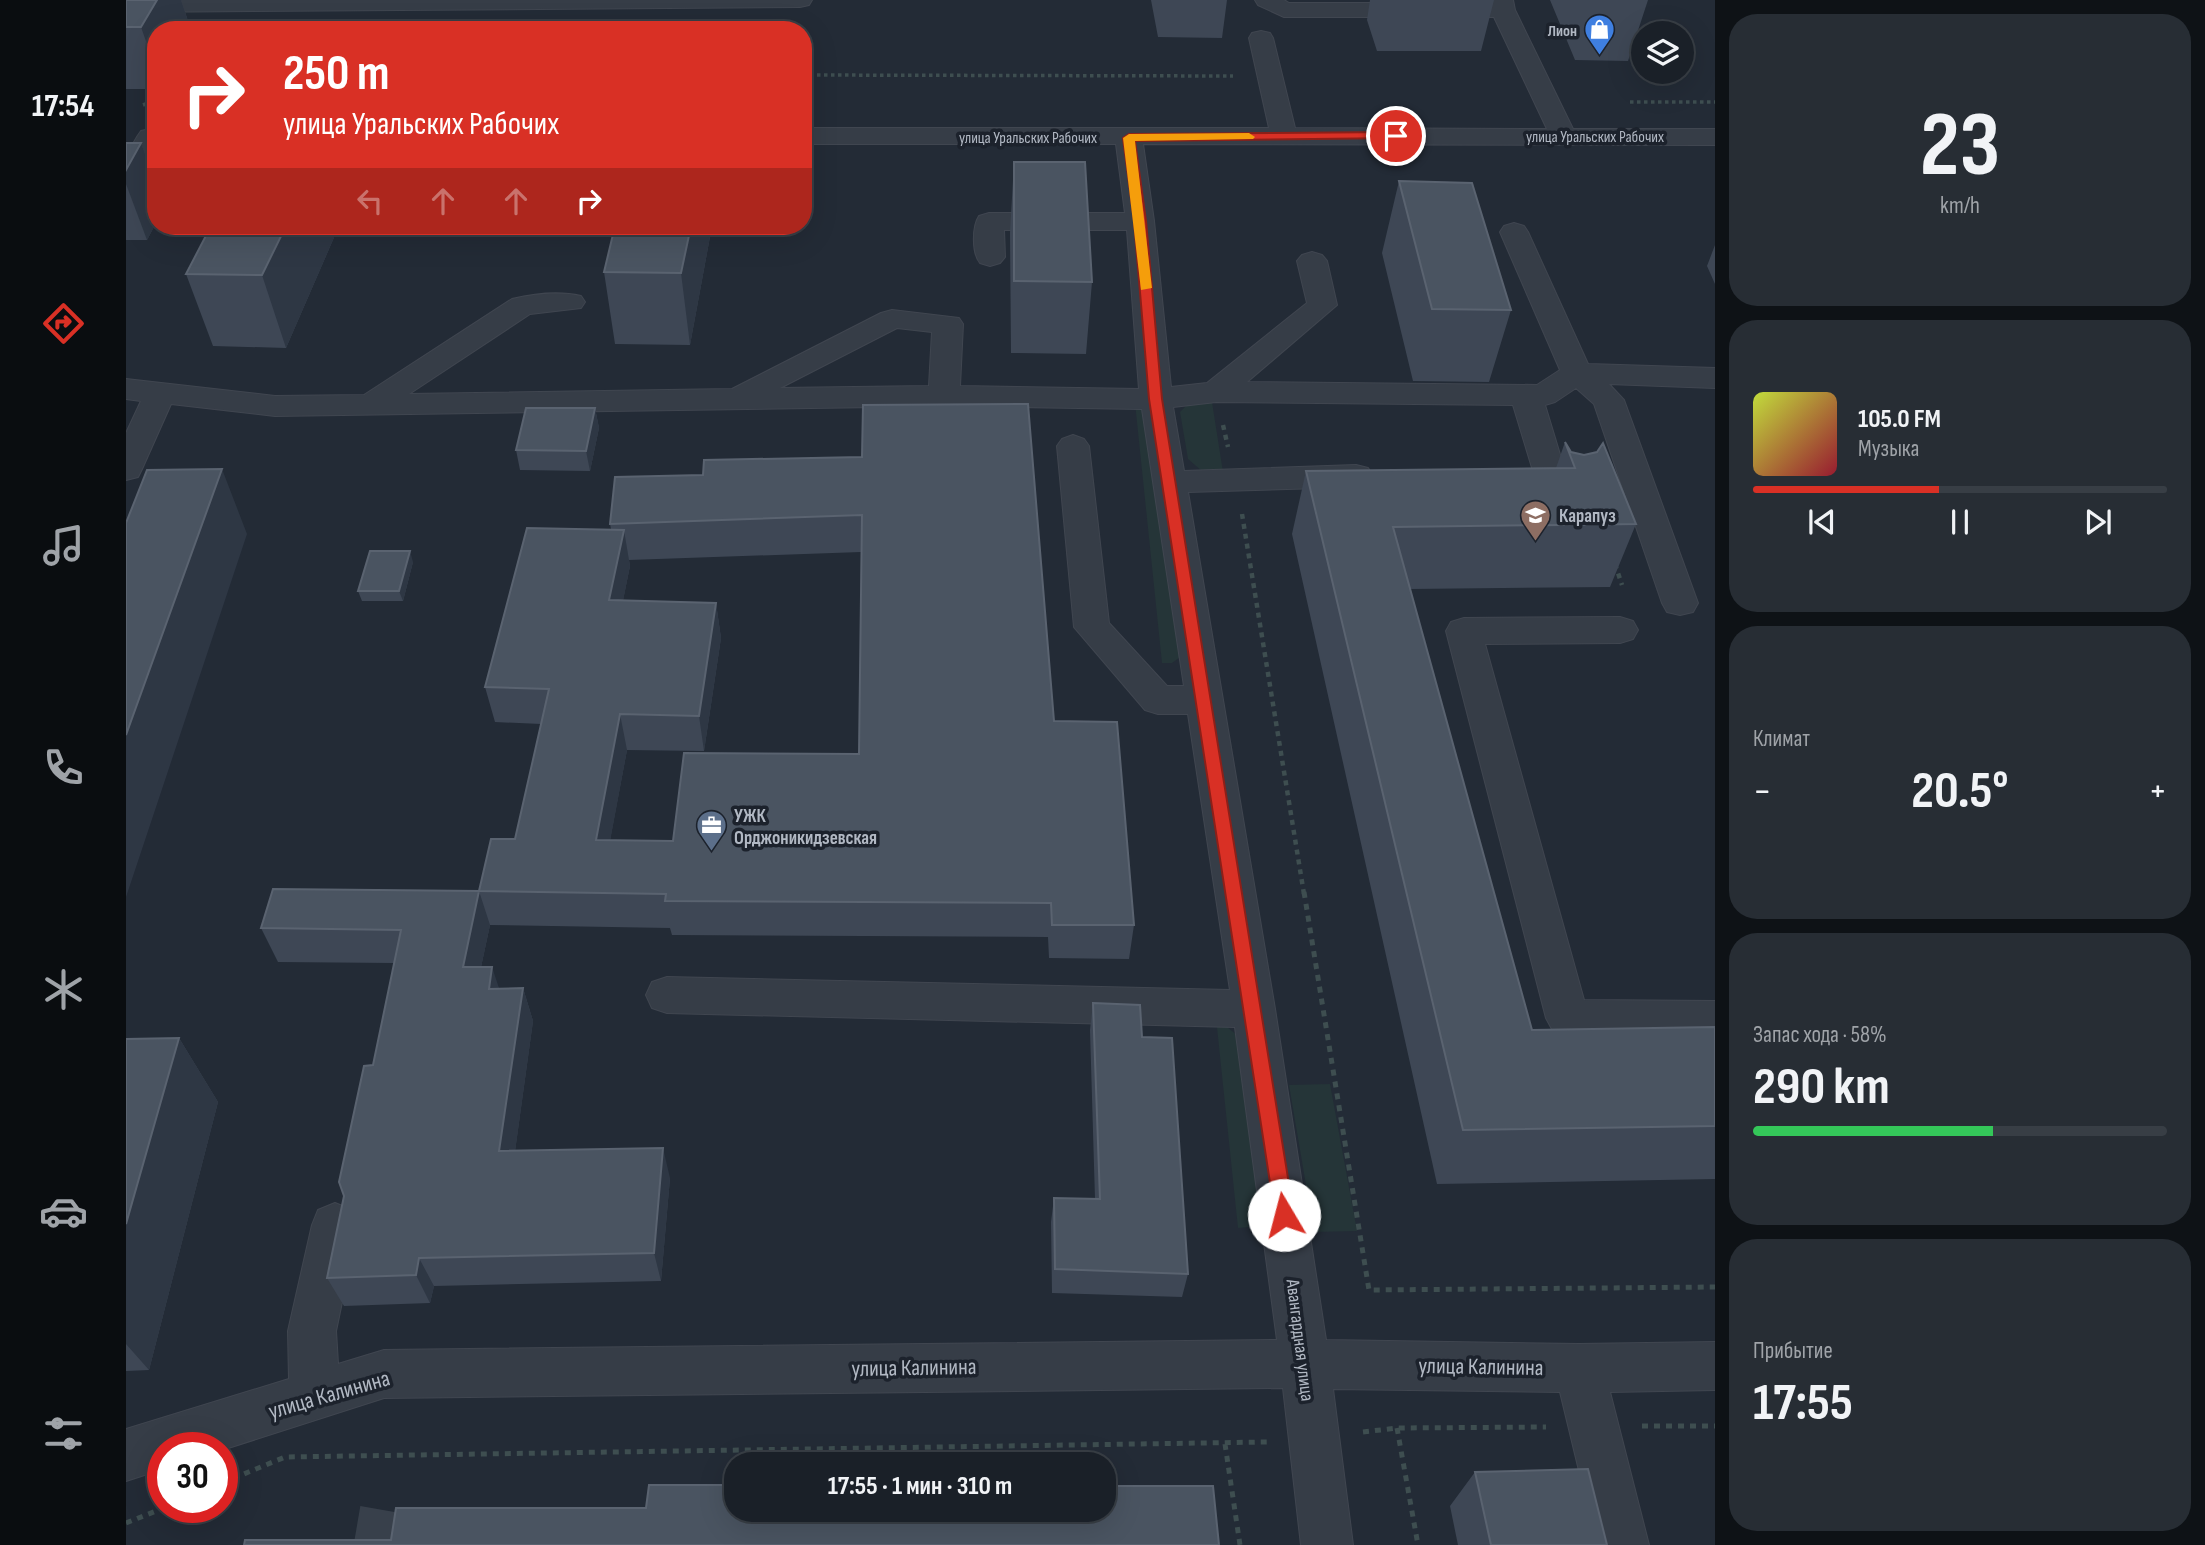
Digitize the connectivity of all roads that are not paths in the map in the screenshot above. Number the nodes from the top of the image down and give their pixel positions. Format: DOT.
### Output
graph roads {
  1 [pos="800,0"];
  2 [pos="1261,0"];
  3 [pos="1267,0"];
  4 [pos="126,5"];
  5 [pos="1460,5"];
  6 [pos="1502,5"];
  7 [pos="1563,135"];
  8 [pos="812,136"];
  9 [pos="1284,136"];
  10 [pos="144,137"];
  11 [pos="1715,137"];
  12 [pos="1129,138"];
  13 [pos="134,171"];
  14 [pos="1140,221"];
  15 [pos="1514,232"];
  16 [pos="990,257"];
  17 [pos="1312,261"];
  18 [pos="570,302"];
  19 [pos="1577,373"];
  20 [pos="1715,378"];
  21 [pos="126,389"];
  22 [pos="160,393"];
  23 [pos="1527,395"];
  24 [pos="944,396"];
  25 [pos="737,398"];
  26 [pos="1156,399"];
  27 [pos="373,404"];
  28 [pos="1219,406"];
  29 [pos="1073,446"];
  30 [pos="126,469"];
  31 [pos="1382,476"];
  32 [pos="1543,481"];
  33 [pos="1169,482"];
  34 [pos="1680,603"];
  35 [pos="1620,630"];
  36 [pos="1204,700"];
  37 [pos="667,995"];
  38 [pos="1254,1009"];
  39 [pos="1715,1018"];
  40 [pos="335,1225"];
  41 [pos="1304,1365"];
  42 [pos="1715,1366"];
  43 [pos="1579,1368"];
  44 [pos="313,1398"];
  45 [pos="126,1455"];
  46 [pos="1327,1545"];
  47 [pos="1623,1545"];
  1 -- 4 [label="street"];
  2 -- 9 [label="street"];
  3 -- 5 [label="street"];
  5 -- 6 [label="street"];
  6 -- 7 [label="street"];
  7 -- 9 [label="street, улица Уральских Рабочих"];
  7 -- 11 [label="street, улица Уральских Рабочих"];
  8 -- 12 [label="street, улица Уральских Рабочих"];
  9 -- 12 [label="street, улица Уральских Рабочих"];
  10 -- 13 [label="street"];
  12 -- 14 [label="street, Авангардная улица"];
  14 -- 16 [label="street"];
  14 -- 26 [label="street, Авангардная улица"];
  15 -- 19 [label="street"];
  17 -- 28 [label="street"];
  18 -- 27 [label="street"];
  19 -- 20 [label="street"];
  19 -- 23 [label="street"];
  19 -- 34 [label="street"];
  21 -- 22 [label="street"];
  22 -- 27 [label="street"];
  22 -- 30 [label="street"];
  23 -- 28 [label="street"];
  23 -- 32 [label="street"];
  24 -- 25 [label="street"];
  24 -- 25 [label="street"];
  24 -- 26 [label="street"];
  25 -- 27 [label="street"];
  26 -- 28 [label="street"];
  26 -- 33 [label="street, Авангардная улица"];
  29 -- 36 [label="street"];
  31 -- 33 [label="street"];
  33 -- 36 [label="street, Авангардная улица"];
  35 -- 39 [label="street"];
  36 -- 38 [label="street, Авангардная улица"];
  37 -- 38 [label="street"];
  38 -- 41 [label="street, Авангардная улица"];
  40 -- 44 [label="street"];
  41 -- 43 [label="street, улица Калинина"];
  41 -- 44 [label="street, улица Калинина"];
  41 -- 46 [label="street, Авангардная улица"];
  42 -- 43 [label="street, улица Калинина"];
  43 -- 47 [label="street"];
  44 -- 45 [label="street, улица Калинина"];
}
